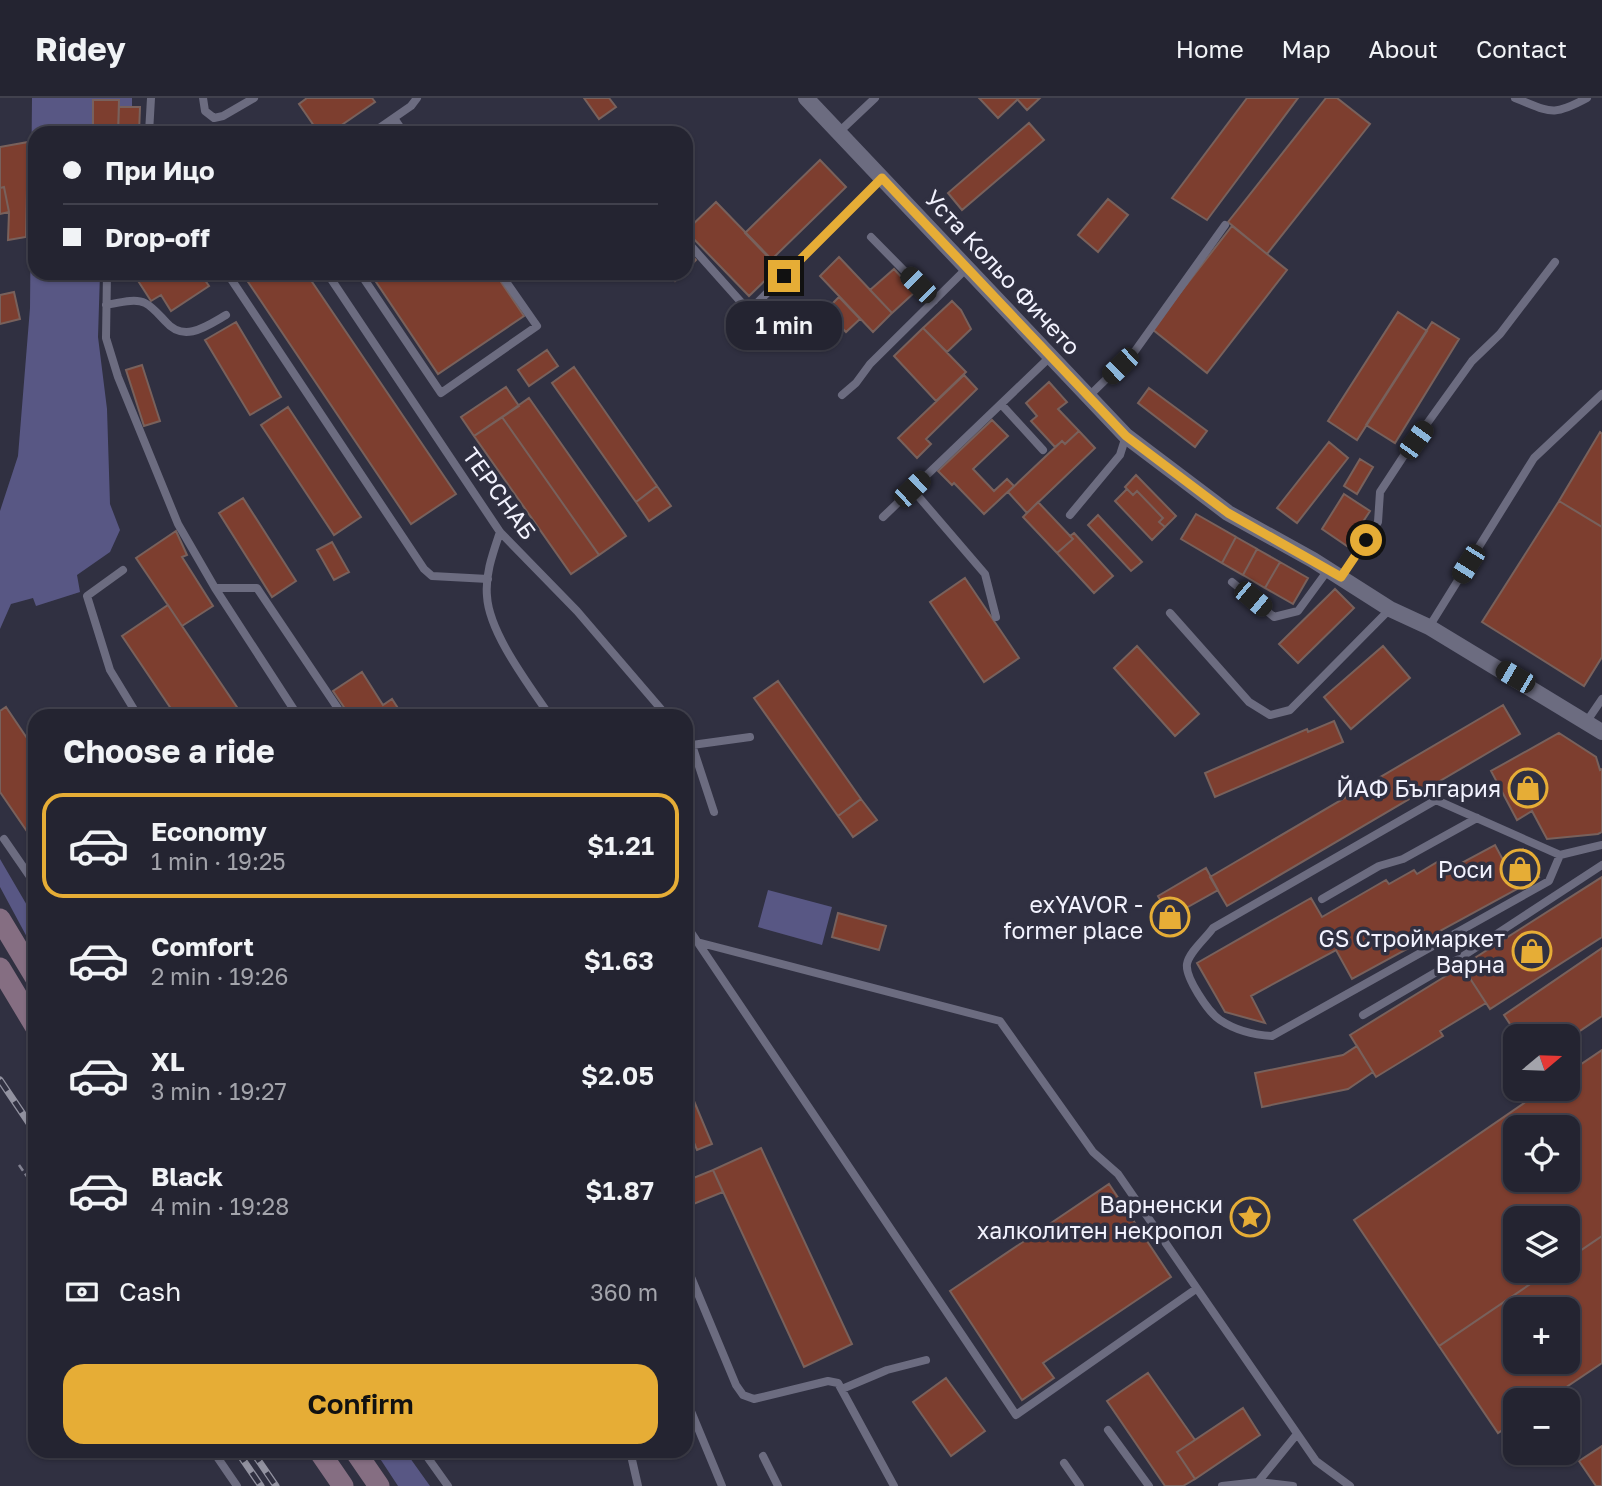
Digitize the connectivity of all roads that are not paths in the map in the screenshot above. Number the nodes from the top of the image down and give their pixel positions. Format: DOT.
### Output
graph roads {
  1 [pos="151,98"];
  2 [pos="203,98"];
  3 [pos="254,98"];
  4 [pos="806,98"];
  5 [pos="875,98"];
  6 [pos="1515,98"];
  7 [pos="1587,98"];
  8 [pos="414,102"];
  9 [pos="394,118"];
  10 [pos="149,126"];
  11 [pos="382,126"];
  12 [pos="399,126"];
  13 [pos="839,132"];
  14 [pos="882,178"];
  15 [pos="1226,225"];
  16 [pos="871,237"];
  17 [pos="693,248"];
  18 [pos="1555,262"];
  19 [pos="967,268"];
  20 [pos="107,280"];
  21 [pos="232,280"];
  22 [pos="332,280"];
  23 [pos="365,280"];
  24 [pos="505,280"];
  25 [pos="934,301"];
  26 [pos="106,305"];
  27 [pos="226,315"];
  28 [pos="1051,356"];
  29 [pos="1602,394"];
  30 [pos="842,395"];
  31 [pos="1089,396"];
  32 [pos="1002,404"];
  33 [pos="1126,436"];
  34 [pos="1043,450"];
  35 [pos="912,489"];
  36 [pos="1070,515"];
  37 [pos="883,517"];
  38 [pos="500,532"];
  39 [pos="123,570"];
  40 [pos="1334,573"];
  41 [pos="488,579"];
  42 [pos="1232,582"];
  43 [pos="215,588"];
  44 [pos="1390,610"];
  45 [pos="1170,613"];
  46 [pos="996,617"];
  47 [pos="1429,627"];
  48 [pos="1602,699"];
  49 [pos="134,709"];
  50 [pos="293,709"];
  51 [pos="338,709"];
  52 [pos="545,709"];
  53 [pos="661,709"];
  54 [pos="1587,721"];
  55 [pos="1602,732"];
  56 [pos="750,737"];
  57 [pos="693,742"];
  58 [pos="693,753"];
  59 [pos="714,812"];
  60 [pos="1477,818"];
  61 [pos="5,839"];
  62 [pos="1602,845"];
  63 [pos="1560,855"];
  64 [pos="1602,865"];
  65 [pos="28,874"];
  66 [pos="1322,899"];
  67 [pos="0,919"];
  68 [pos="693,936"];
  69 [pos="697,942"];
  70 [pos="28,965"];
  71 [pos="0,968"];
  72 [pos="28,1014"];
  73 [pos="1363,1015"];
  74 [pos="693,1282"];
  75 [pos="1196,1290"];
  76 [pos="926,1360"];
  77 [pos="842,1389"];
  78 [pos="693,1416"];
  79 [pos="1108,1430"];
  80 [pos="1297,1434"];
  81 [pos="763,1456"];
  82 [pos="218,1458"];
  83 [pos="324,1458"];
  84 [pos="360,1458"];
  85 [pos="428,1458"];
  86 [pos="632,1458"];
  87 [pos="1064,1463"];
  88 [pos="1258,1482"];
  89 [pos="237,1486"];
  90 [pos="343,1486"];
  91 [pos="379,1486"];
  92 [pos="448,1486"];
  93 [pos="638,1486"];
  94 [pos="722,1486"];
  95 [pos="778,1486"];
  96 [pos="894,1486"];
  97 [pos="1080,1486"];
  98 [pos="1149,1486"];
  99 [pos="1222,1486"];
  100 [pos="1293,1486"];
  101 [pos="1350,1486"];
  1 -- 10 [label="lane"];
  2 -- 3 [label="lane"];
  4 -- 13 [label="street, Уста Кольо Фичето"];
  5 -- 13 [label="lane"];
  6 -- 7 [label="lane"];
  8 -- 9 [label="lane"];
  9 -- 11 [label="lane"];
  9 -- 12 [label="lane"];
  13 -- 14 [label="street, Уста Кольо Фичето"];
  14 -- 17 [label="lane"];
  14 -- 19 [label="street, Уста Кольо Фичето"];
  15 -- 31 [label="lane"];
  16 -- 25 [label="lane"];
  18 -- 40 [label="lane"];
  19 -- 25 [label="lane"];
  19 -- 28 [label="street, Уста Кольо Фичето"];
  20 -- 26 [label="lane"];
  21 -- 41 [label="lane"];
  22 -- 38 [label="lane, ТЕРСНАБ"];
  23 -- 24 [label="lane"];
  25 -- 30 [label="lane"];
  26 -- 27 [label="lane"];
  26 -- 43 [label="lane"];
  28 -- 31 [label="street, Уста Кольо Фичето"];
  28 -- 32 [label="lane"];
  29 -- 47 [label="lane"];
  31 -- 33 [label="street, Уста Кольо Фичето"];
  32 -- 34 [label="lane"];
  32 -- 35 [label="lane"];
  33 -- 36 [label="lane"];
  33 -- 40 [label="street, Уста Кольо Фичето"];
  35 -- 37 [label="lane"];
  35 -- 46 [label="lane"];
  38 -- 41 [label="lane"];
  38 -- 53 [label="lane, ТЕРСНАБ"];
  39 -- 49 [label="lane"];
  40 -- 42 [label="lane"];
  40 -- 44 [label="street, Уста Кольо Фичето"];
  41 -- 52 [label="lane"];
  43 -- 50 [label="lane"];
  43 -- 51 [label="lane"];
  44 -- 45 [label="lane"];
  44 -- 47 [label="street, Уста Кольо Фичето"];
  47 -- 54 [label="street, Уста Кольо Фичето"];
  48 -- 54 [label="lane"];
  54 -- 55 [label="street, Уста Кольо Фичето"];
  56 -- 57 [label="lane"];
  58 -- 59 [label="lane"];
  60 -- 63 [label="lane"];
  60 -- 63 [label="lane"];
  60 -- 66 [label="lane"];
  61 -- 65 [label="lane"];
  62 -- 63 [label="lane"];
  64 -- 73 [label="lane"];
  67 -- 70 [label="main road"];
  68 -- 69 [label="lane"];
  69 -- 75 [label="lane"];
  69 -- 75 [label="lane"];
  71 -- 72 [label="main road"];
  74 -- 77 [label="lane"];
  75 -- 80 [label="lane"];
  76 -- 77 [label="lane"];
  77 -- 96 [label="lane"];
  78 -- 94 [label="lane"];
  79 -- 98 [label="lane"];
  80 -- 88 [label="lane"];
  80 -- 101 [label="lane"];
  81 -- 95 [label="lane"];
  82 -- 89 [label="lane"];
  83 -- 90 [label="main road"];
  84 -- 91 [label="main road"];
  85 -- 92 [label="lane"];
  86 -- 93 [label="lane"];
  87 -- 97 [label="lane"];
  88 -- 99 [label="lane"];
  88 -- 100 [label="lane"];
}
